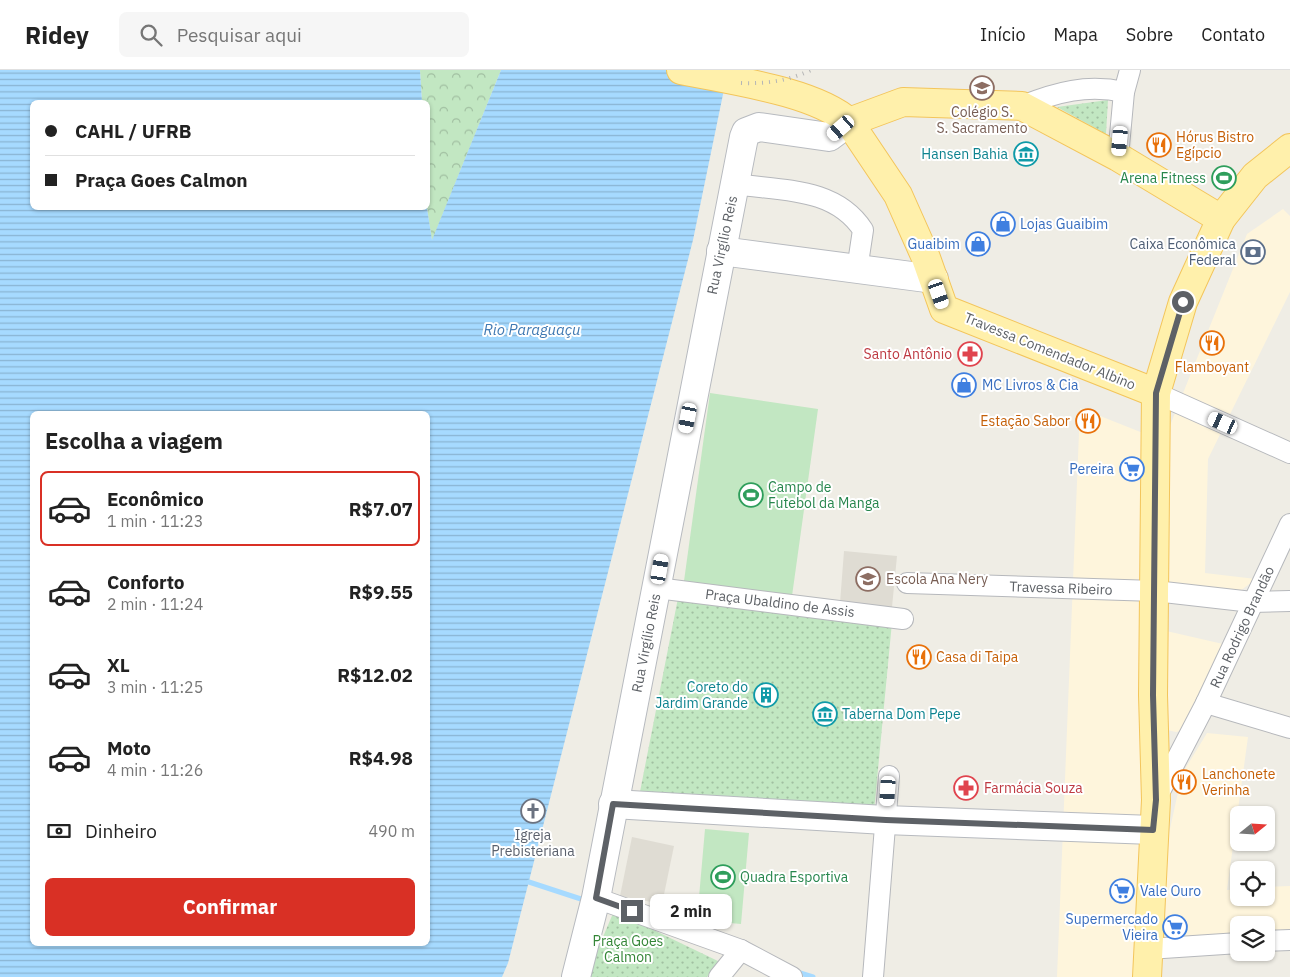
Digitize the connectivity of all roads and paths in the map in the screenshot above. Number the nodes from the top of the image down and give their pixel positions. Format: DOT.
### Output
graph roads {
  1 [pos="681,70"];
  2 [pos="1118,70"];
  3 [pos="1130,70"];
  4 [pos="1124,92"];
  5 [pos="1022,106"];
  6 [pos="848,122"];
  7 [pos="1290,148"];
  8 [pos="1118,157"];
  9 [pos="735,184"];
  10 [pos="1221,219"];
  11 [pos="721,251"];
  12 [pos="857,270"];
  13 [pos="934,279"];
  14 [pos="1156,393"];
  15 [pos="1290,453"];
  16 [pos="1290,524"];
  17 [pos="907,583"];
  18 [pos="657,588"];
  19 [pos="1156,591"];
  20 [pos="1290,601"];
  21 [pos="1252,602"];
  22 [pos="903,618"];
  23 [pos="1206,703"];
  24 [pos="1290,728"];
  25 [pos="889,776"];
  26 [pos="1156,800"];
  27 [pos="613,804"];
  28 [pos="886,820"];
  29 [pos="1153,830"];
  30 [pos="596,898"];
  31 [pos="1290,940"];
  32 [pos="1275,941"];
  33 [pos="1230,944"];
  34 [pos="1148,949"];
  35 [pos="741,950"];
  36 [pos="576,977"];
  37 [pos="719,977"];
  38 [pos="792,977"];
  39 [pos="873,977"];
  40 [pos="1147,977"];
  1 -- 6 [label="main road"];
  2 -- 4 [label="street"];
  3 -- 4 [label="street"];
  4 -- 5 [label="street"];
  4 -- 8 [label="street"];
  5 -- 6 [label="main road"];
  5 -- 8 [label="main road"];
  6 -- 9 [label="street, Rua Virgílio Reis"];
  6 -- 13 [label="main road"];
  7 -- 10 [label="main road"];
  8 -- 10 [label="main road"];
  9 -- 11 [label="street, Rua Virgílio Reis"];
  9 -- 12 [label="street"];
  10 -- 14 [label="main road"];
  11 -- 12 [label="street"];
  11 -- 18 [label="street, Rua Virgílio Reis"];
  12 -- 13 [label="street"];
  13 -- 14 [label="main road, Travessa Comendador Albino"];
  14 -- 15 [label="street"];
  14 -- 19 [label="main road"];
  16 -- 21 [label="street, Rua Rodrigo Brandão"];
  17 -- 19 [label="street, Travessa Ribeiro"];
  18 -- 22 [label="street, Praça Ubaldino de Assis"];
  18 -- 27 [label="street, Rua Virgílio Reis"];
  19 -- 21 [label="street, Travessa Ribeiro"];
  19 -- 26 [label="main road"];
  20 -- 21 [label="street, Travessa Ribeiro"];
  21 -- 23 [label="street, Rua Rodrigo Brandão"];
  23 -- 24 [label="street"];
  23 -- 26 [label="street, Rua Rodrigo Brandão"];
  25 -- 28 [label="street"];
  26 -- 29 [label="main road"];
  27 -- 28 [label="street"];
  27 -- 30 [label="street, Rua Virgílio Reis"];
  28 -- 29 [label="street"];
  28 -- 39 [label="street"];
  29 -- 34 [label="main road"];
  30 -- 35 [label="street"];
  30 -- 36 [label="street, Rua Virgílio Reis"];
  31 -- 32 [label="street"];
  33 -- 34 [label="street"];
  34 -- 40 [label="main road"];
  35 -- 37 [label="street"];
  35 -- 38 [label="street"];
}
